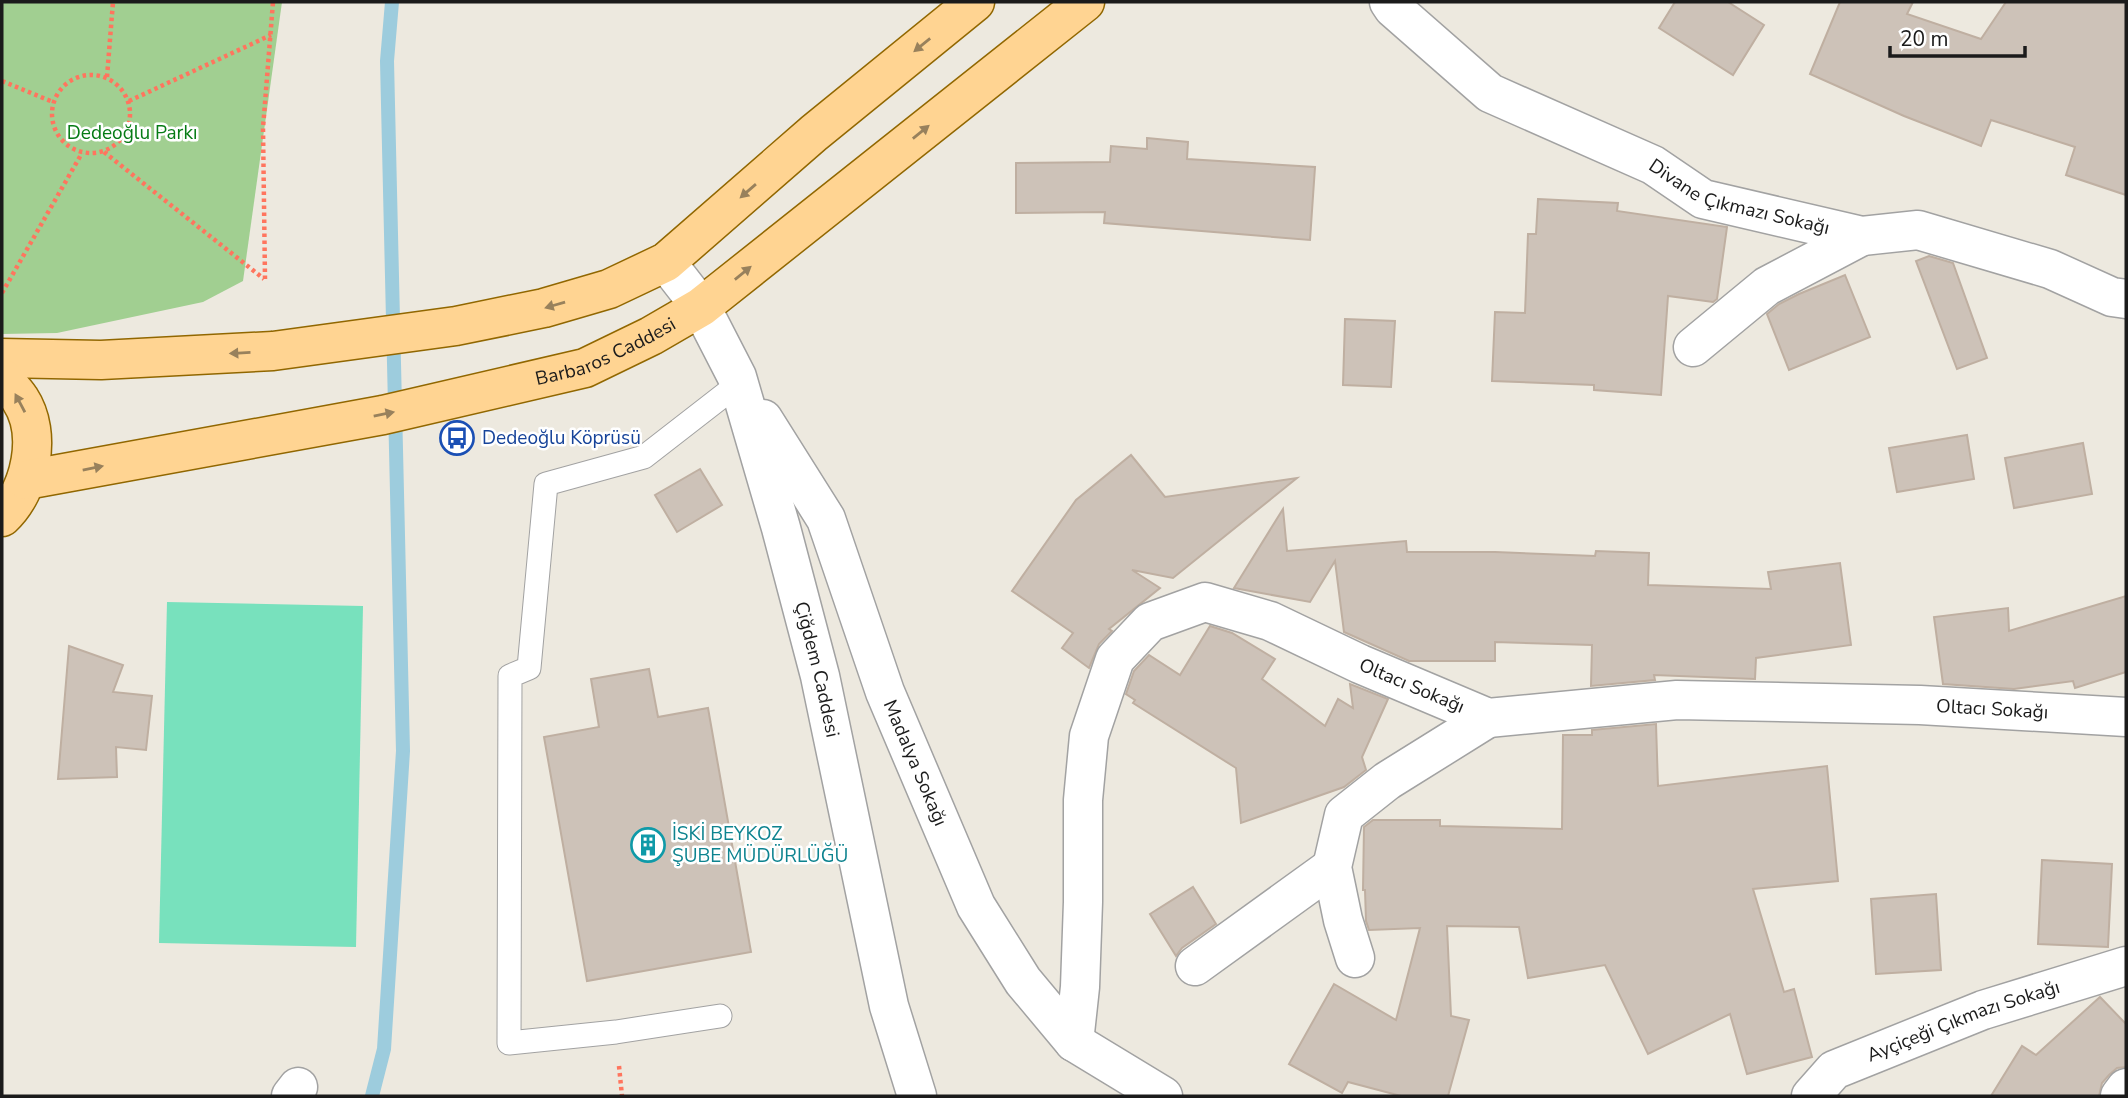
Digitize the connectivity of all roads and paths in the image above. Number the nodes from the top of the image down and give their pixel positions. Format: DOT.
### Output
graph roads {
  1 [pos="113,2"];
  2 [pos="273,2"];
  3 [pos="975,2"];
  4 [pos="1084,2"];
  5 [pos="1389,2"];
  6 [pos="271,35"];
  7 [pos="107,76"];
  8 [pos="2,81"];
  9 [pos="129,101"];
  10 [pos="53,102"];
  11 [pos="104,152"];
  12 [pos="82,153"];
  13 [pos="1861,236"];
  14 [pos="666,262"];
  15 [pos="2,293"];
  16 [pos="2126,299"];
  17 [pos="701,307"];
  18 [pos="1693,347"];
  19 [pos="2,358"];
  20 [pos="2,378"];
  21 [pos="738,381"];
  22 [pos="26,480"];
  23 [pos="2,517"];
  24 [pos="2,546"];
  25 [pos="2126,717"];
  26 [pos="1488,718"];
  27 [pos="1332,867"];
  28 [pos="1355,958"];
  29 [pos="1195,966"];
  30 [pos="2126,966"];
  31 [pos="720,1016"];
  32 [pos="1074,1042"];
  33 [pos="2126,1088"];
  34 [pos="917,1096"];
  35 [pos="1163,1096"];
  36 [pos="1811,1096"];
  37 [pos="2120,1096"];
  1 -- 7 [label="path"];
  2 -- 6 [label="path"];
  3 -- 14 [label="main road, one-way"];
  17 -- 4 [label="main road, Barbaros Caddesi, one-way"];
  5 -- 13 [label="street, Divane Çıkmazı Sokağı"];
  6 -- 9 [label="path"];
  6 -- 11 [label="path"];
  7 -- 9 [label="path"];
  7 -- 10 [label="path"];
  8 -- 10 [label="path"];
  9 -- 11 [label="path"];
  10 -- 12 [label="path"];
  11 -- 12 [label="path"];
  12 -- 15 [label="path"];
  13 -- 16 [label="street, Divane Çıkmazı Sokağı"];
  13 -- 18 [label="street"];
  14 -- 17 [label="street, Çiğdem Caddesi"];
  14 -- 19 [label="main road, one-way"];
  17 -- 21 [label="street, Çiğdem Caddesi"];
  22 -- 17 [label="main road, Barbaros Caddesi, one-way"];
  22 -- 20 [label="main road, one-way"];
  21 -- 31 [label="lane"];
  21 -- 32 [label="street, Madalya Sokağı"];
  21 -- 34 [label="street, Çiğdem Caddesi"];
  22 -- 23 [label="main road"];
  22 -- 24 [label="main road"];
  25 -- 26 [label="street, Oltacı Sokağı"];
  26 -- 27 [label="street"];
  26 -- 32 [label="street, Oltacı Sokağı"];
  27 -- 28 [label="street"];
  27 -- 29 [label="street"];
  30 -- 36 [label="street, Ayçiçeği Çıkmazı Sokağı"];
  32 -- 35 [label="street, Madalya Sokağı"];
  33 -- 37 [label="street"];
}
